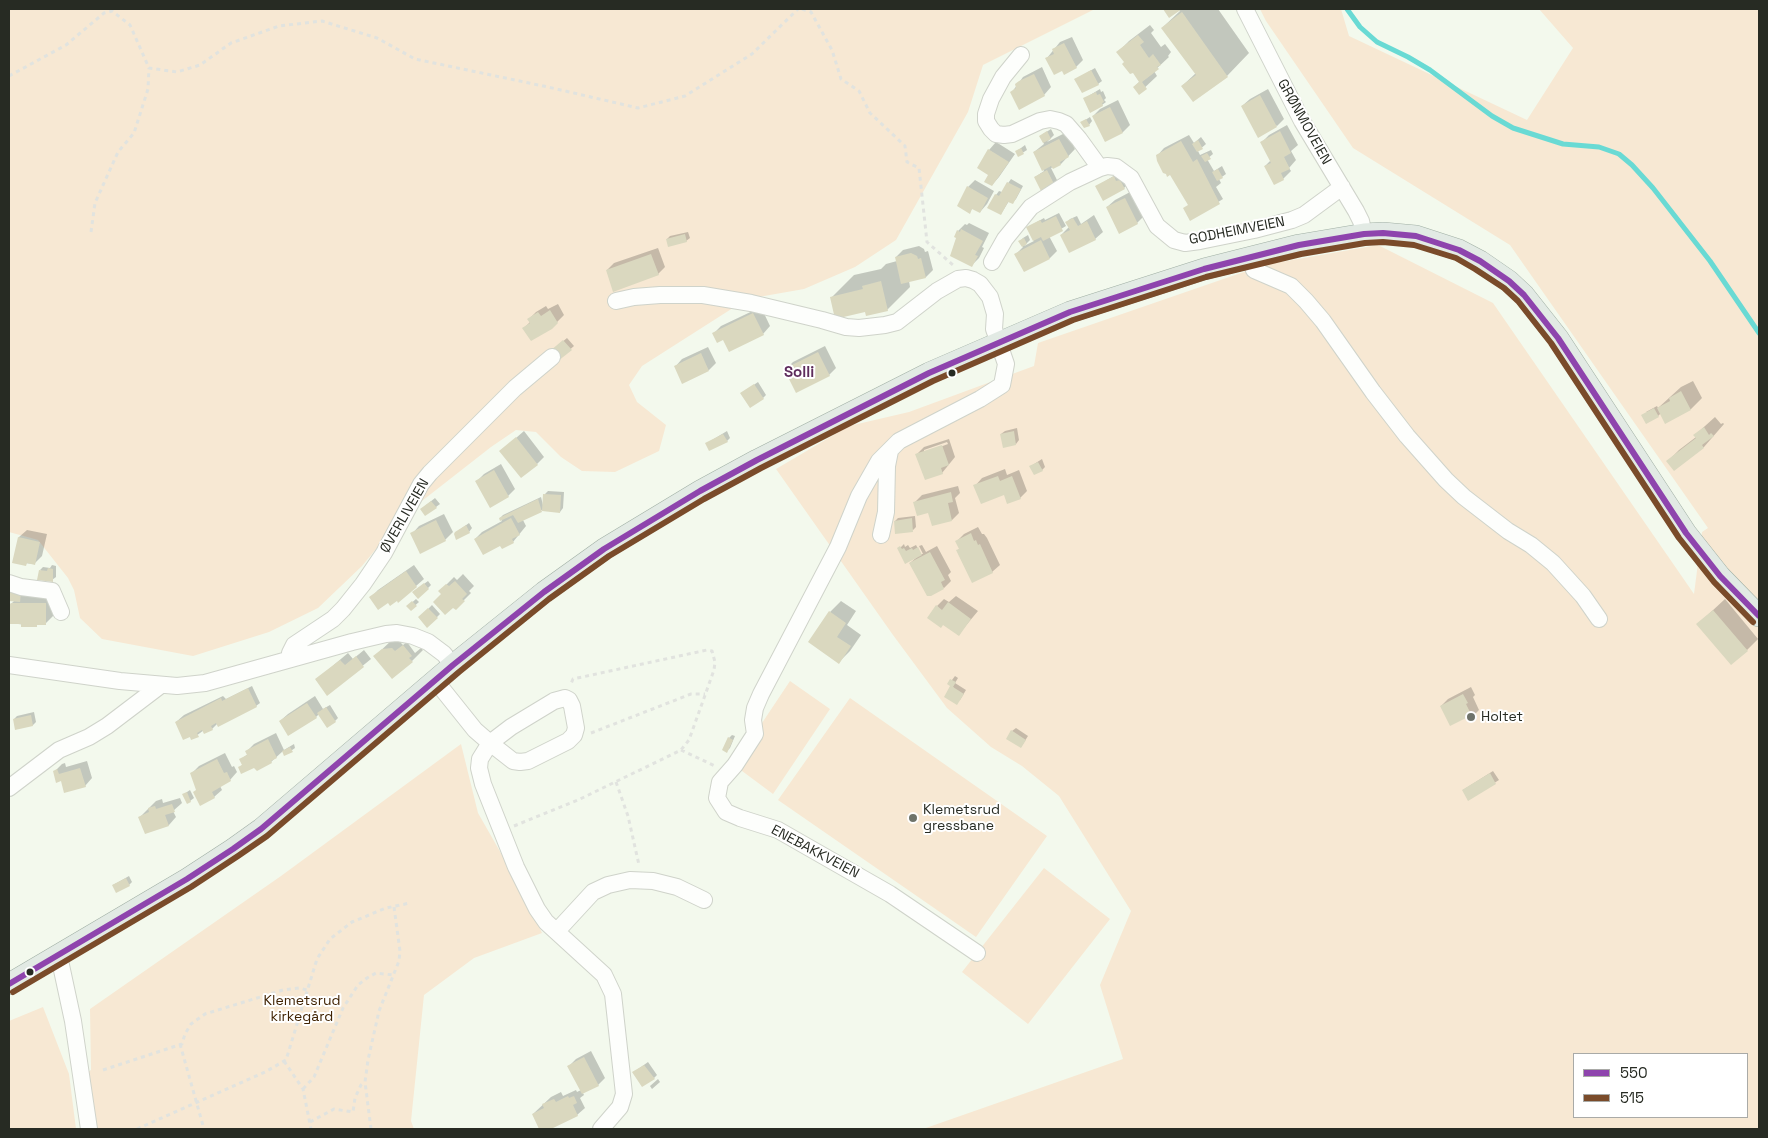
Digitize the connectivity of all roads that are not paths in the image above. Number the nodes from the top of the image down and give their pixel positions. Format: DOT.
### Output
graph roads {
  1 [pos="1245,9"];
  2 [pos="1021,55"];
  3 [pos="1100,168"];
  4 [pos="1342,187"];
  5 [pos="1364,234"];
  6 [pos="1248,257"];
  7 [pos="992,262"];
  8 [pos="616,301"];
  9 [pos="1000,342"];
  10 [pos="552,357"];
  11 [pos="891,448"];
  12 [pos="881,535"];
  13 [pos="9,583"];
  14 [pos="61,612"];
  15 [pos="1759,616"];
  16 [pos="1599,619"];
  17 [pos="291,660"];
  18 [pos="9,665"];
  19 [pos="452,665"];
  20 [pos="435,680"];
  21 [pos="162,685"];
  22 [pos="490,744"];
  23 [pos="9,788"];
  24 [pos="704,900"];
  25 [pos="557,931"];
  26 [pos="977,953"];
  27 [pos="59,956"];
  28 [pos="9,984"];
  29 [pos="88,1129"];
  30 [pos="601,1129"];
  1 -- 4 [label="street, GRØNMOVEIEN"];
  2 -- 3 [label="street"];
  3 -- 4 [label="street, GODHEIMVEIEN"];
  3 -- 7 [label="street"];
  4 -- 5 [label="street, GRØNMOVEIEN"];
  5 -- 6 [label="main road"];
  5 -- 15 [label="main road"];
  6 -- 9 [label="main road"];
  6 -- 16 [label="street"];
  8 -- 9 [label="street"];
  9 -- 11 [label="street"];
  9 -- 19 [label="main road"];
  10 -- 17 [label="street, ØVERLIVEIEN"];
  11 -- 12 [label="street"];
  11 -- 26 [label="street, ENEBAKKVEIEN"];
  13 -- 14 [label="street"];
  17 -- 19 [label="street"];
  17 -- 21 [label="street"];
  18 -- 21 [label="street"];
  19 -- 20 [label="main road"];
  20 -- 22 [label="street"];
  20 -- 27 [label="main road"];
  21 -- 23 [label="street"];
  22 -- 22 [label="street"];
  22 -- 25 [label="street"];
  24 -- 25 [label="street"];
  25 -- 30 [label="street"];
  27 -- 28 [label="main road"];
  27 -- 29 [label="street"];
}
